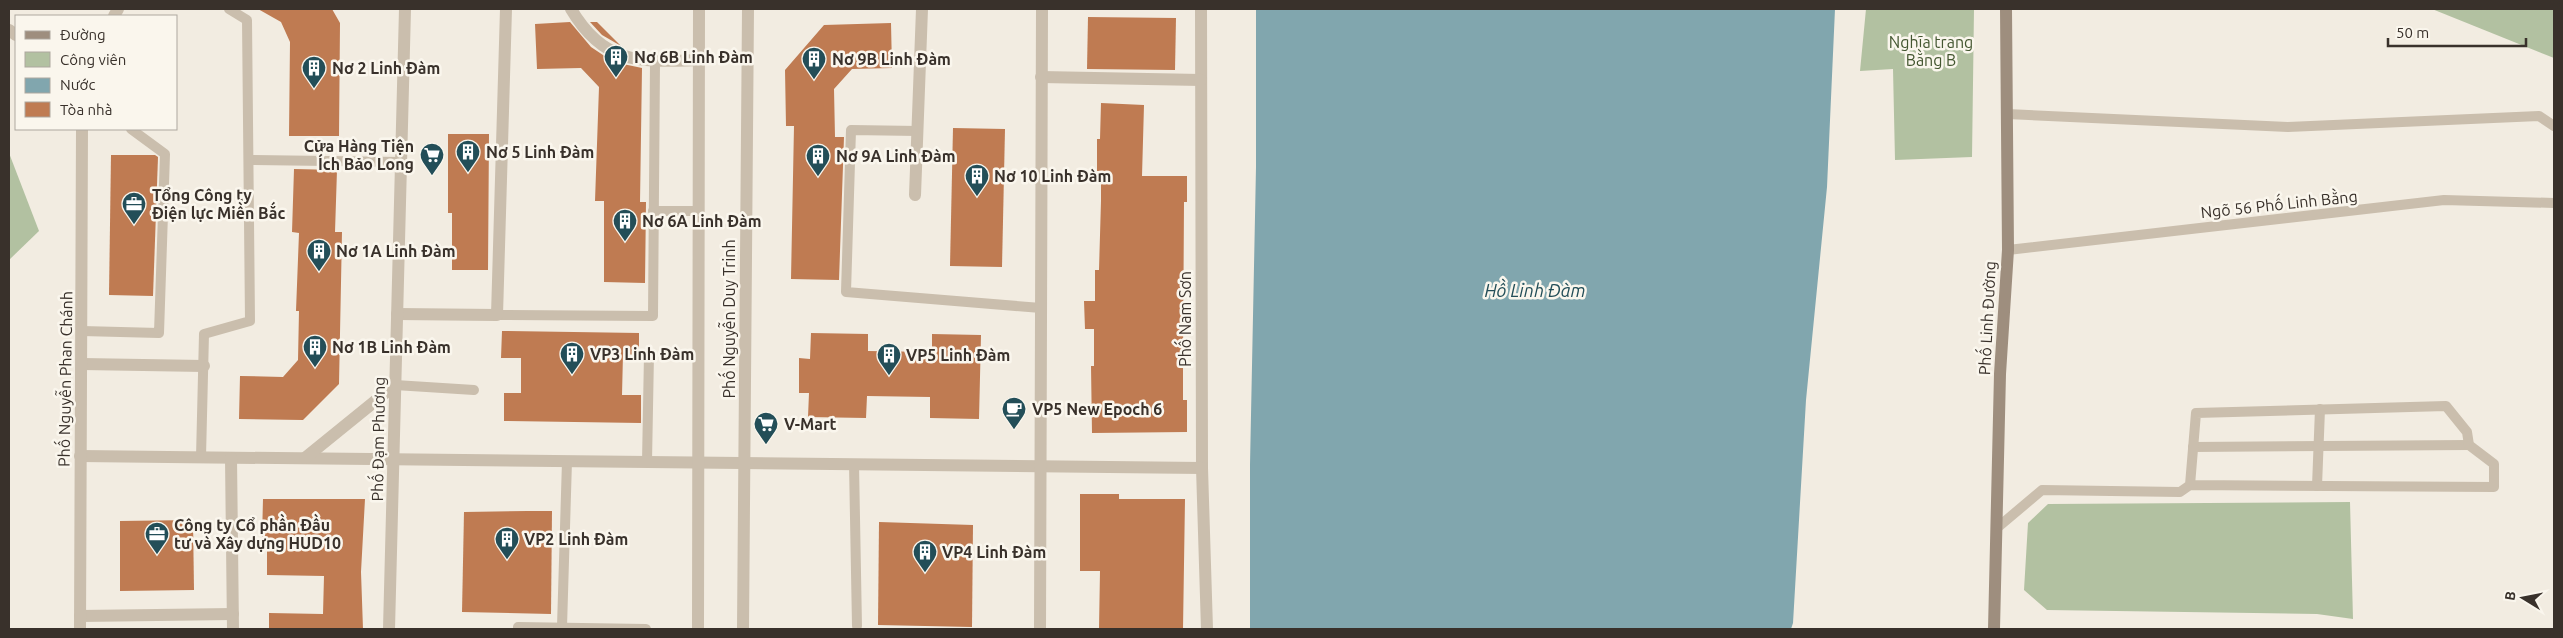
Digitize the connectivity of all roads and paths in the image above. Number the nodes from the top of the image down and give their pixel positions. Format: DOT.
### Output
graph roads {
  1 [pos="229,9"];
  2 [pos="405,9"];
  3 [pos="506,9"];
  4 [pos="571,9"];
  5 [pos="699,9"];
  6 [pos="748,9"];
  7 [pos="922,9"];
  8 [pos="1042,9"];
  9 [pos="1200,9"];
  10 [pos="2006,9"];
  11 [pos="698,60"];
  12 [pos="655,62"];
  13 [pos="1041,77"];
  14 [pos="1201,80"];
  15 [pos="2007,114"];
  16 [pos="2554,126"];
  17 [pos="82,130"];
  18 [pos="131,130"];
  19 [pos="918,131"];
  20 [pos="249,160"];
  21 [pos="401,162"];
  22 [pos="915,195"];
  23 [pos="2554,203"];
  24 [pos="653,211"];
  25 [pos="698,211"];
  26 [pos="2008,250"];
  27 [pos="1041,308"];
  28 [pos="397,314"];
  29 [pos="497,315"];
  30 [pos="82,331"];
  31 [pos="648,354"];
  32 [pos="82,364"];
  33 [pos="204,366"];
  34 [pos="395,385"];
  35 [pos="474,390"];
  36 [pos="2320,409"];
  37 [pos="2470,445"];
  38 [pos="2319,446"];
  39 [pos="2193,447"];
  40 [pos="80,456"];
  41 [pos="201,457"];
  42 [pos="231,458"];
  43 [pos="304,458"];
  44 [pos="394,459"];
  45 [pos="567,461"];
  46 [pos="646,462"];
  47 [pos="698,462"];
  48 [pos="744,463"];
  49 [pos="854,464"];
  50 [pos="1040,466"];
  51 [pos="1202,468"];
  52 [pos="2190,485"];
  53 [pos="2317,486"];
  54 [pos="1997,528"];
  55 [pos="233,614"];
  56 [pos="80,623"];
  57 [pos="857,626"];
  58 [pos="562,627"];
  59 [pos="233,629"];
  60 [pos="389,629"];
  61 [pos="518,629"];
  62 [pos="646,629"];
  63 [pos="698,629"];
  64 [pos="743,629"];
  65 [pos="1040,629"];
  66 [pos="1207,629"];
  67 [pos="1994,629"];
  1 -- 20 [label="lane"];
  2 -- 21 [label="street, Phố Đạm Phương"];
  3 -- 29 [label="street"];
  4 -- 12 [label="street"];
  5 -- 11 [label="street, Phố Nguyễn Duy Trinh"];
  6 -- 48 [label="street, Phố Nguyễn Duy Trinh"];
  7 -- 19 [label="street"];
  8 -- 13 [label="street"];
  9 -- 14 [label="street, Phố Nam Sơn"];
  10 -- 15 [label="street, Phố Linh Đường"];
  11 -- 12 [label="street"];
  11 -- 25 [label="street, Phố Nguyễn Duy Trinh"];
  12 -- 24 [label="lane"];
  13 -- 14 [label="street"];
  13 -- 27 [label="street"];
  14 -- 51 [label="street, Phố Nam Sơn"];
  15 -- 16 [label="lane"];
  15 -- 26 [label="street, Phố Linh Đường"];
  17 -- 30 [label="street, Phố Nguyễn Phan Chánh"];
  18 -- 30 [label="lane"];
  19 -- 22 [label="street"];
  19 -- 27 [label="lane"];
  20 -- 21 [label="lane"];
  20 -- 33 [label="lane"];
  21 -- 28 [label="street, Phố Đạm Phương"];
  23 -- 26 [label="lane, Ngõ 56 Phố Linh Bằng"];
  24 -- 25 [label="lane"];
  24 -- 29 [label="lane"];
  25 -- 47 [label="street, Phố Nguyễn Duy Trinh"];
  26 -- 54 [label="street, Phố Linh Đường"];
  27 -- 50 [label="street"];
  28 -- 29 [label="street"];
  28 -- 34 [label="street, Phố Đạm Phương"];
  30 -- 32 [label="street, Phố Nguyễn Phan Chánh"];
  31 -- 46 [label="lane"];
  32 -- 33 [label="street"];
  32 -- 40 [label="street, Phố Nguyễn Phan Chánh"];
  33 -- 41 [label="lane"];
  34 -- 35 [label="lane"];
  34 -- 43 [label="street"];
  34 -- 44 [label="street, Phố Đạm Phương"];
  36 -- 37 [label="lane"];
  36 -- 38 [label="lane"];
  36 -- 39 [label="lane"];
  37 -- 38 [label="lane"];
  37 -- 53 [label="lane"];
  38 -- 39 [label="lane"];
  38 -- 53 [label="lane"];
  39 -- 52 [label="lane"];
  40 -- 41 [label="street"];
  40 -- 56 [label="street, Phố Nguyễn Phan Chánh"];
  41 -- 42 [label="street"];
  42 -- 43 [label="street"];
  42 -- 55 [label="street"];
  43 -- 44 [label="street"];
  44 -- 45 [label="street"];
  44 -- 60 [label="street, Phố Đạm Phương"];
  45 -- 46 [label="street"];
  45 -- 58 [label="lane"];
  46 -- 47 [label="street"];
  47 -- 48 [label="street"];
  47 -- 63 [label="street, Phố Nguyễn Duy Trinh"];
  48 -- 49 [label="street"];
  48 -- 64 [label="street, Phố Nguyễn Duy Trinh"];
  49 -- 50 [label="street"];
  49 -- 57 [label="lane"];
  50 -- 51 [label="street"];
  50 -- 65 [label="street"];
  51 -- 66 [label="street, Phố Nam Sơn"];
  52 -- 53 [label="lane"];
  52 -- 54 [label="lane"];
  54 -- 67 [label="street, Phố Linh Đường"];
  55 -- 56 [label="street"];
  55 -- 59 [label="street"];
  58 -- 61 [label="lane"];
  58 -- 62 [label="lane"];
}
